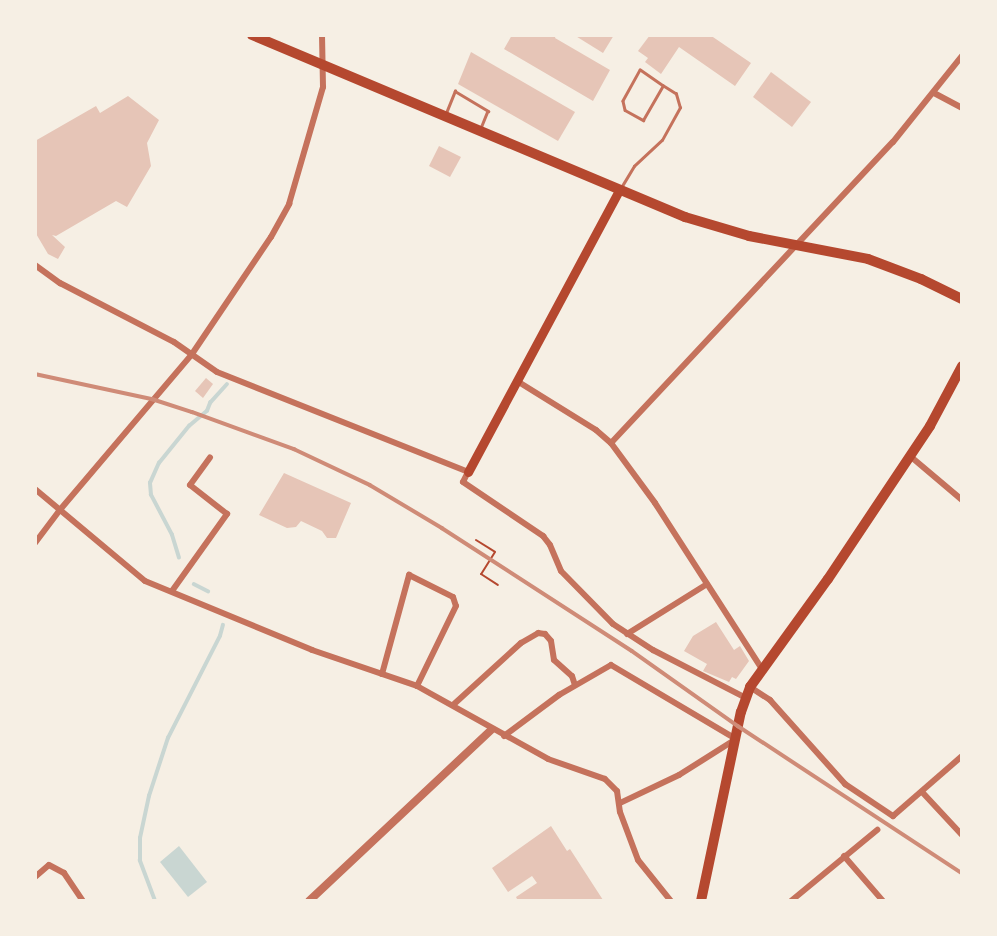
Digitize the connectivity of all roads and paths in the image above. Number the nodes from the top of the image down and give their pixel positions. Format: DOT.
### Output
graph roads {
  1 [pos="252,35"];
  2 [pos="322,35"];
  3 [pos="962,56"];
  4 [pos="324,65"];
  5 [pos="663,86"];
  6 [pos="934,93"];
  7 [pos="962,108"];
  8 [pos="445,116"];
  9 [pos="480,130"];
  10 [pos="620,189"];
  11 [pos="797,245"];
  12 [pos="35,265"];
  13 [pos="962,299"];
  14 [pos="192,354"];
  15 [pos="962,366"];
  16 [pos="517,381"];
  17 [pos="611,443"];
  18 [pos="910,456"];
  19 [pos="210,457"];
  20 [pos="468,472"];
  21 [pos="35,489"];
  22 [pos="962,500"];
  23 [pos="59,511"];
  24 [pos="477,540"];
  25 [pos="35,543"];
  26 [pos="707,584"];
  27 [pos="498,585"];
  28 [pos="172,591"];
  29 [pos="627,634"];
  30 [pos="762,669"];
  31 [pos="382,674"];
  32 [pos="575,685"];
  33 [pos="417,687"];
  34 [pos="750,687"];
  35 [pos="746,698"];
  36 [pos="453,705"];
  37 [pos="491,730"];
  38 [pos="504,736"];
  39 [pos="736,738"];
  40 [pos="962,757"];
  41 [pos="923,793"];
  42 [pos="620,803"];
  43 [pos="877,830"];
  44 [pos="962,835"];
  45 [pos="844,856"];
  46 [pos="35,877"];
  47 [pos="83,901"];
  48 [pos="309,901"];
  49 [pos="671,901"];
  50 [pos="701,901"];
  51 [pos="790,901"];
  52 [pos="883,901"];
  1 -- 4 [label="main road"];
  2 -- 4 [label="street"];
  3 -- 6 [label="street"];
  4 -- 8 [label="main road"];
  4 -- 14 [label="street"];
  5 -- 5 [label="lane"];
  5 -- 10 [label="lane"];
  6 -- 7 [label="street"];
  6 -- 11 [label="street"];
  8 -- 9 [label="main road"];
  8 -- 9 [label="lane"];
  9 -- 10 [label="main road"];
  10 -- 11 [label="main road"];
  10 -- 16 [label="main road"];
  11 -- 13 [label="main road"];
  11 -- 17 [label="street"];
  12 -- 14 [label="street"];
  14 -- 20 [label="street"];
  14 -- 23 [label="street"];
  15 -- 18 [label="main road"];
  16 -- 17 [label="street"];
  16 -- 20 [label="main road"];
  17 -- 26 [label="street"];
  18 -- 22 [label="street"];
  18 -- 30 [label="main road"];
  19 -- 28 [label="street"];
  20 -- 29 [label="street"];
  21 -- 23 [label="street"];
  23 -- 25 [label="street"];
  23 -- 28 [label="street"];
  24 -- 27 [label="path"];
  26 -- 29 [label="street"];
  26 -- 30 [label="street"];
  28 -- 31 [label="street"];
  29 -- 35 [label="street"];
  30 -- 34 [label="main road"];
  31 -- 33 [label="street"];
  31 -- 33 [label="street"];
  32 -- 36 [label="street"];
  32 -- 38 [label="street"];
  32 -- 39 [label="street"];
  33 -- 36 [label="street"];
  34 -- 35 [label="main road"];
  34 -- 41 [label="street"];
  35 -- 39 [label="main road"];
  36 -- 37 [label="street"];
  37 -- 38 [label="street"];
  37 -- 48 [label="street"];
  38 -- 42 [label="street"];
  39 -- 42 [label="street"];
  39 -- 50 [label="main road"];
  40 -- 41 [label="street"];
  41 -- 44 [label="street"];
  42 -- 49 [label="street"];
  43 -- 45 [label="street"];
  45 -- 51 [label="street"];
  45 -- 52 [label="street"];
  46 -- 47 [label="street"];
}
